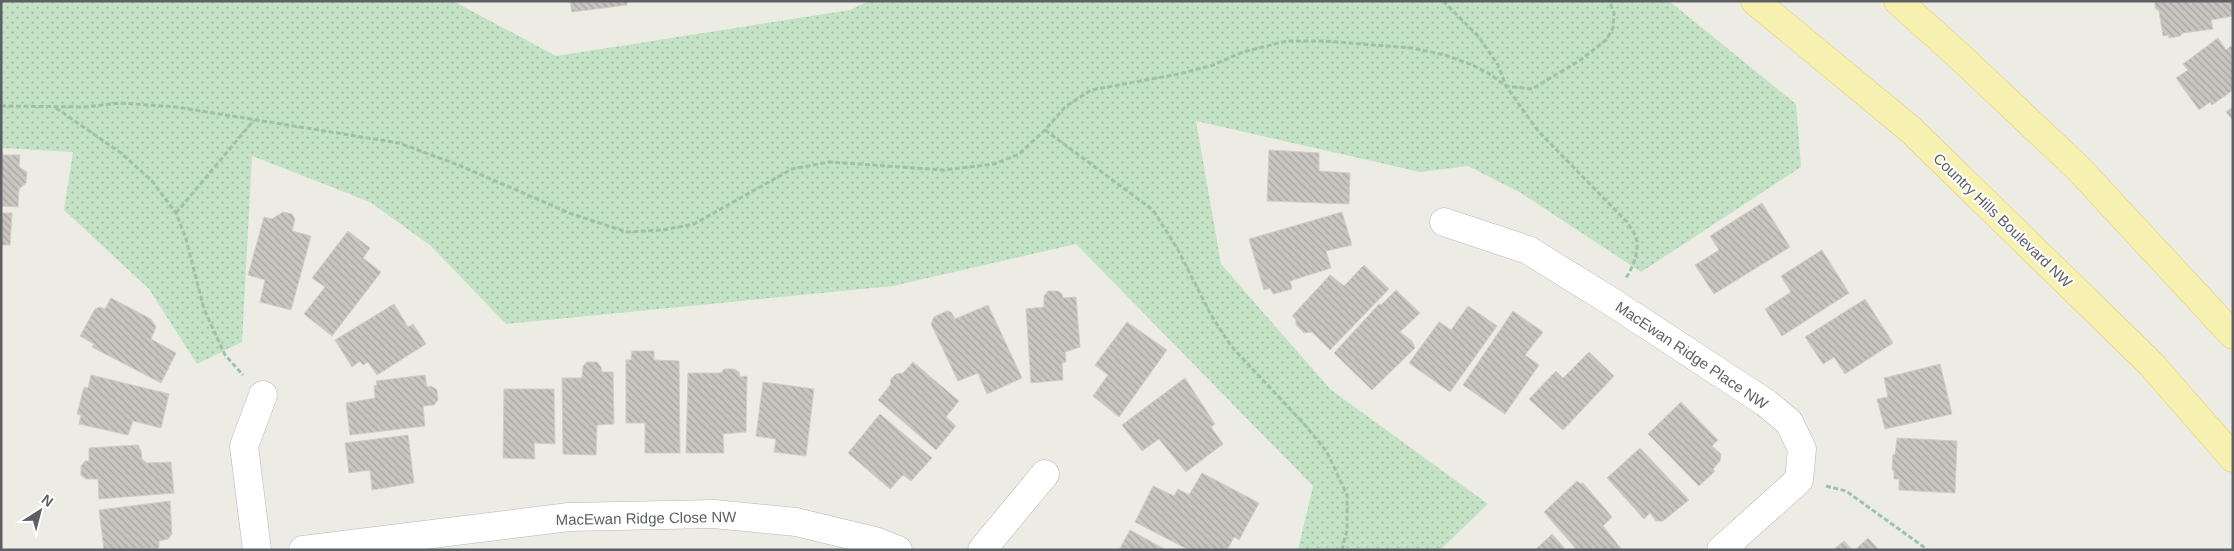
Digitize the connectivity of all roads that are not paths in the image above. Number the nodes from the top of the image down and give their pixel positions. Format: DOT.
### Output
graph roads {
  1 [pos="1755,1"];
  2 [pos="1898,1"];
  3 [pos="1444,222"];
  4 [pos="2233,335"];
  5 [pos="263,395"];
  6 [pos="2233,458"];
  7 [pos="1044,474"];
  8 [pos="257,550"];
  9 [pos="302,550"];
  10 [pos="898,550"];
  11 [pos="982,550"];
  12 [pos="1721,550"];
  1 -- 6 [label="main road, Country Hills Boulevard NW"];
  2 -- 4 [label="main road"];
  3 -- 12 [label="street, MacEwan Ridge Place NW"];
  5 -- 8 [label="street"];
  7 -- 11 [label="street"];
  9 -- 10 [label="street, MacEwan Ridge Close NW"];
}
